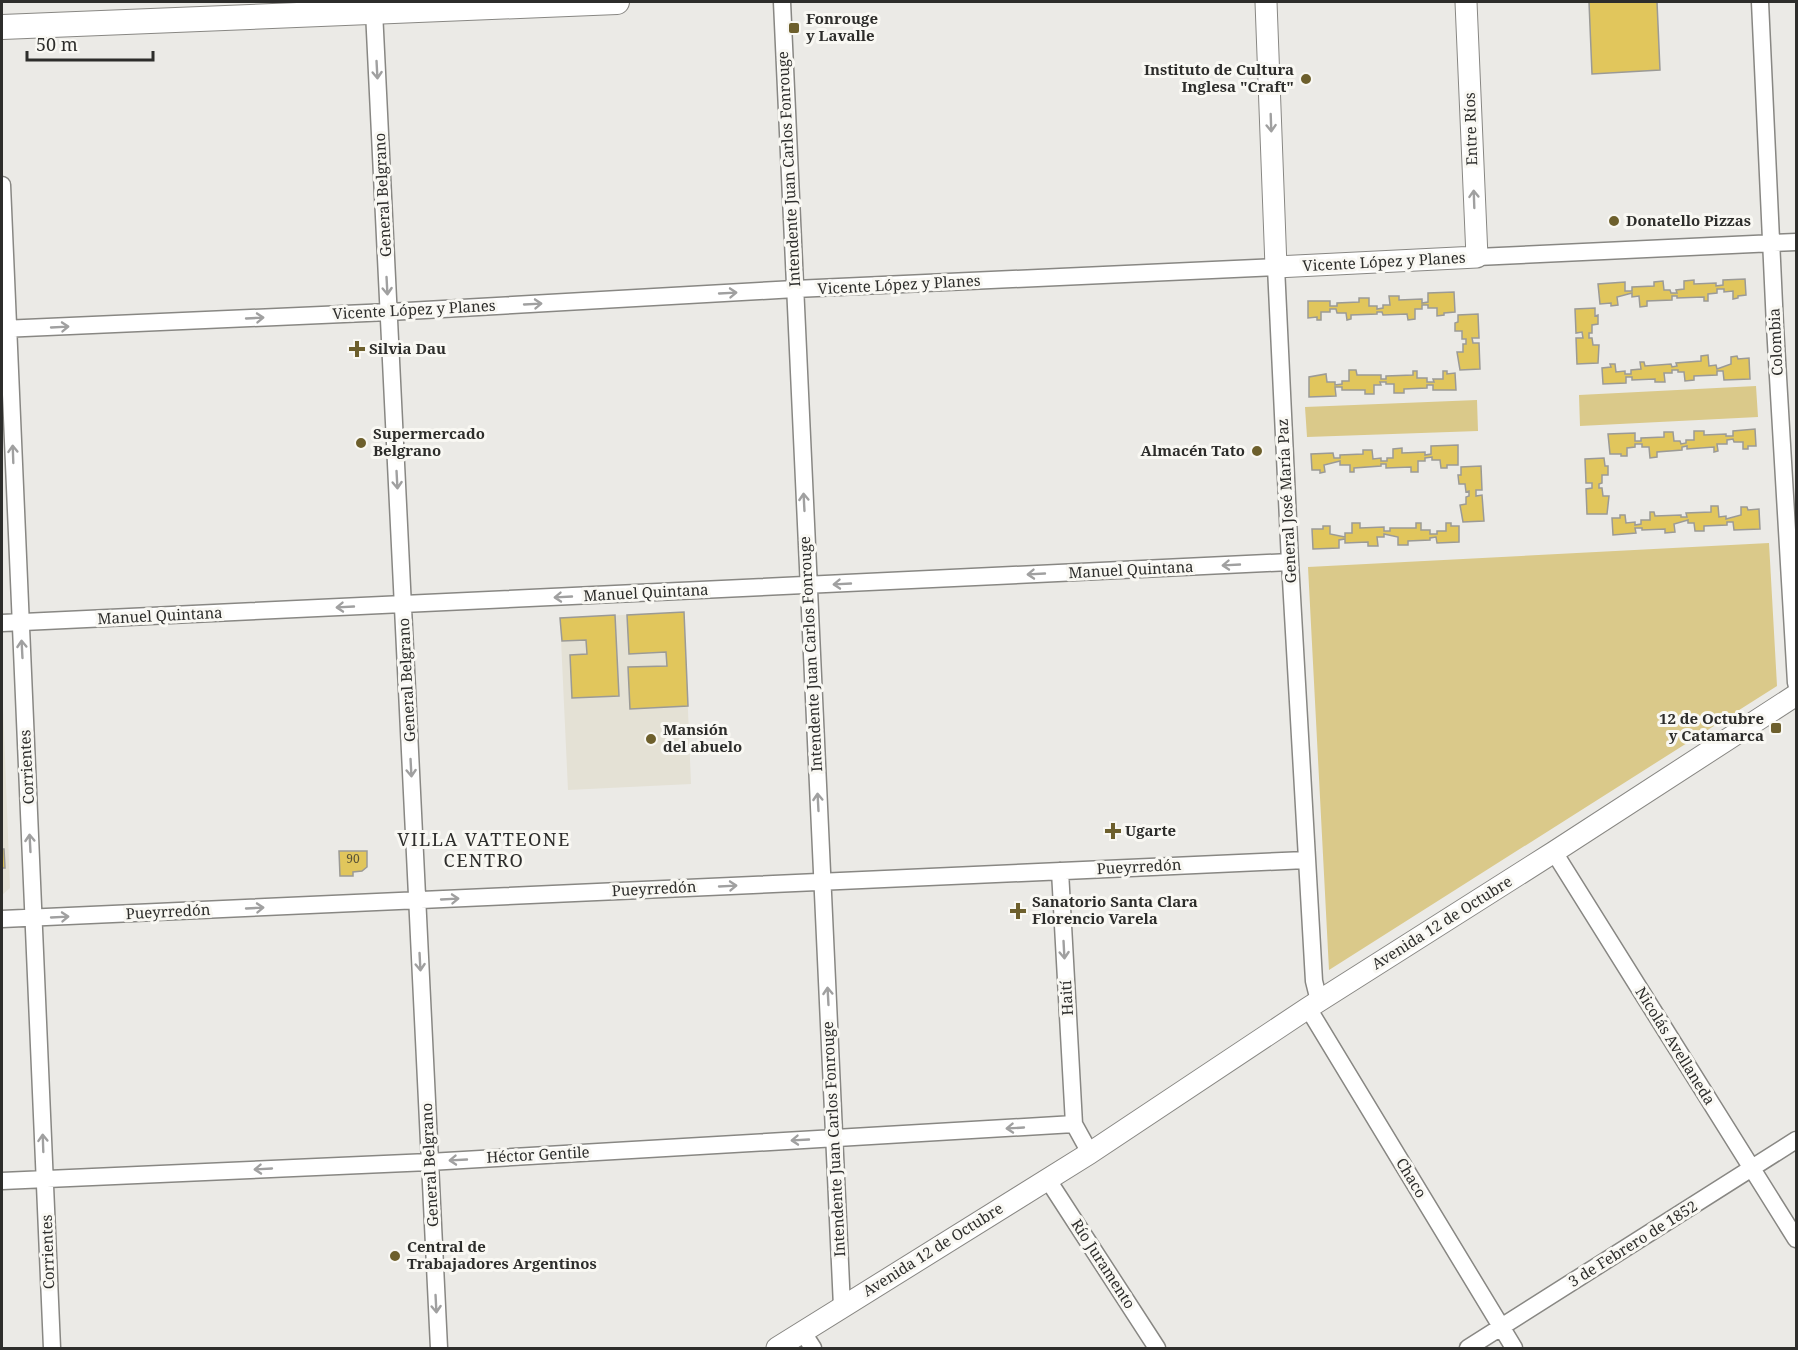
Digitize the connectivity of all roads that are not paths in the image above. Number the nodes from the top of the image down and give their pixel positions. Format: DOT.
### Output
graph roads {
  1 [pos="617,2"];
  2 [pos="782,2"];
  3 [pos="1266,2"];
  4 [pos="1466,2"];
  5 [pos="1760,2"];
  6 [pos="374,11"];
  7 [pos="2,27"];
  8 [pos="2,185"];
  9 [pos="1797,242"];
  10 [pos="1771,243"];
  11 [pos="1477,257"];
  12 [pos="1276,267"];
  13 [pos="795,289"];
  14 [pos="389,312"];
  15 [pos="5,329"];
  16 [pos="1290,562"];
  17 [pos="808,585"];
  18 [pos="404,604"];
  19 [pos="20,622"];
  20 [pos="2,623"];
  21 [pos="1797,683"];
  22 [pos="1797,696"];
  23 [pos="1554,852"];
  24 [pos="1306,860"];
  25 [pos="1060,871"];
  26 [pos="822,882"];
  27 [pos="417,900"];
  28 [pos="33,918"];
  29 [pos="2,919"];
  30 [pos="1313,1004"];
  31 [pos="1074,1124"];
  32 [pos="835,1138"];
  33 [pos="1797,1140"];
  34 [pos="1090,1153"];
  35 [pos="429,1162"];
  36 [pos="1752,1169"];
  37 [pos="45,1179"];
  38 [pos="1048,1180"];
  39 [pos="2,1181"];
  40 [pos="1797,1239"];
  41 [pos="842,1306"];
  42 [pos="1501,1328"];
  43 [pos="807,1340"];
  44 [pos="52,1348"];
  45 [pos="439,1348"];
  46 [pos="777,1348"];
  47 [pos="1157,1348"];
  48 [pos="1468,1348"];
  49 [pos="1514,1348"];
  1 -- 6 [label="main road"];
  2 -- 13 [label="street, Intendente Juan Carlos Fonrouge"];
  3 -- 12 [label="street, General José María Paz, one-way"];
  11 -- 4 [label="street, Entre Ríos, one-way"];
  5 -- 10 [label="street, Colombia"];
  6 -- 7 [label="main road"];
  6 -- 14 [label="street, General Belgrano, one-way"];
  8 -- 15 [label="street, Corrientes"];
  9 -- 10 [label="street, Vicente López y Planes"];
  10 -- 11 [label="street, Vicente López y Planes"];
  10 -- 21 [label="street, Colombia"];
  11 -- 12 [label="street, Vicente López y Planes"];
  12 -- 13 [label="street, Vicente López y Planes"];
  12 -- 16 [label="street, General José María Paz"];
  14 -- 13 [label="street, Vicente López y Planes, one-way"];
  17 -- 13 [label="street, Intendente Juan Carlos Fonrouge, one-way"];
  15 -- 14 [label="street, Vicente López y Planes, one-way"];
  14 -- 18 [label="street, General Belgrano, one-way"];
  19 -- 15 [label="street, Corrientes, one-way"];
  16 -- 17 [label="street, Manuel Quintana, one-way"];
  16 -- 24 [label="street, General José María Paz"];
  17 -- 18 [label="street, Manuel Quintana, one-way"];
  26 -- 17 [label="street, Intendente Juan Carlos Fonrouge, one-way"];
  18 -- 19 [label="street, Manuel Quintana, one-way"];
  18 -- 27 [label="street, General Belgrano, one-way"];
  19 -- 20 [label="street, Manuel Quintana"];
  28 -- 19 [label="street, Corrientes, one-way"];
  22 -- 23 [label="street, Avenida 12 de Octubre"];
  23 -- 30 [label="street, Avenida 12 de Octubre"];
  23 -- 36 [label="street, Nicolás Avellaneda"];
  24 -- 25 [label="street, Pueyrredón"];
  24 -- 30 [label="street, General José María Paz"];
  25 -- 26 [label="street, Pueyrredón"];
  25 -- 31 [label="street, Haití, one-way"];
  27 -- 26 [label="street, Pueyrredón, one-way"];
  32 -- 26 [label="street, Intendente Juan Carlos Fonrouge, one-way"];
  28 -- 27 [label="street, Pueyrredón, one-way"];
  27 -- 35 [label="street, General Belgrano, one-way"];
  28 -- 29 [label="street, Pueyrredón"];
  37 -- 28 [label="street, Corrientes, one-way"];
  30 -- 34 [label="street, Avenida 12 de Octubre"];
  30 -- 42 [label="street, Chaco"];
  31 -- 32 [label="street, Héctor Gentile, one-way"];
  31 -- 34 [label="street"];
  32 -- 35 [label="street, Héctor Gentile, one-way"];
  32 -- 41 [label="street, Intendente Juan Carlos Fonrouge"];
  33 -- 36 [label="street, 3 de Febrero de 1852"];
  34 -- 38 [label="street, Avenida 12 de Octubre"];
  35 -- 37 [label="street, Héctor Gentile, one-way"];
  35 -- 45 [label="street, General Belgrano, one-way"];
  36 -- 40 [label="street, Nicolás Avellaneda"];
  36 -- 42 [label="street, 3 de Febrero de 1852"];
  37 -- 39 [label="street, Héctor Gentile"];
  37 -- 44 [label="street, Corrientes"];
  38 -- 41 [label="street, Avenida 12 de Octubre"];
  38 -- 47 [label="street, Río Juramento"];
  41 -- 43 [label="street, Avenida 12 de Octubre"];
  42 -- 48 [label="street, 3 de Febrero de 1852"];
  42 -- 49 [label="street, Chaco"];
  43 -- 46 [label="street, Avenida 12 de Octubre"];
}
